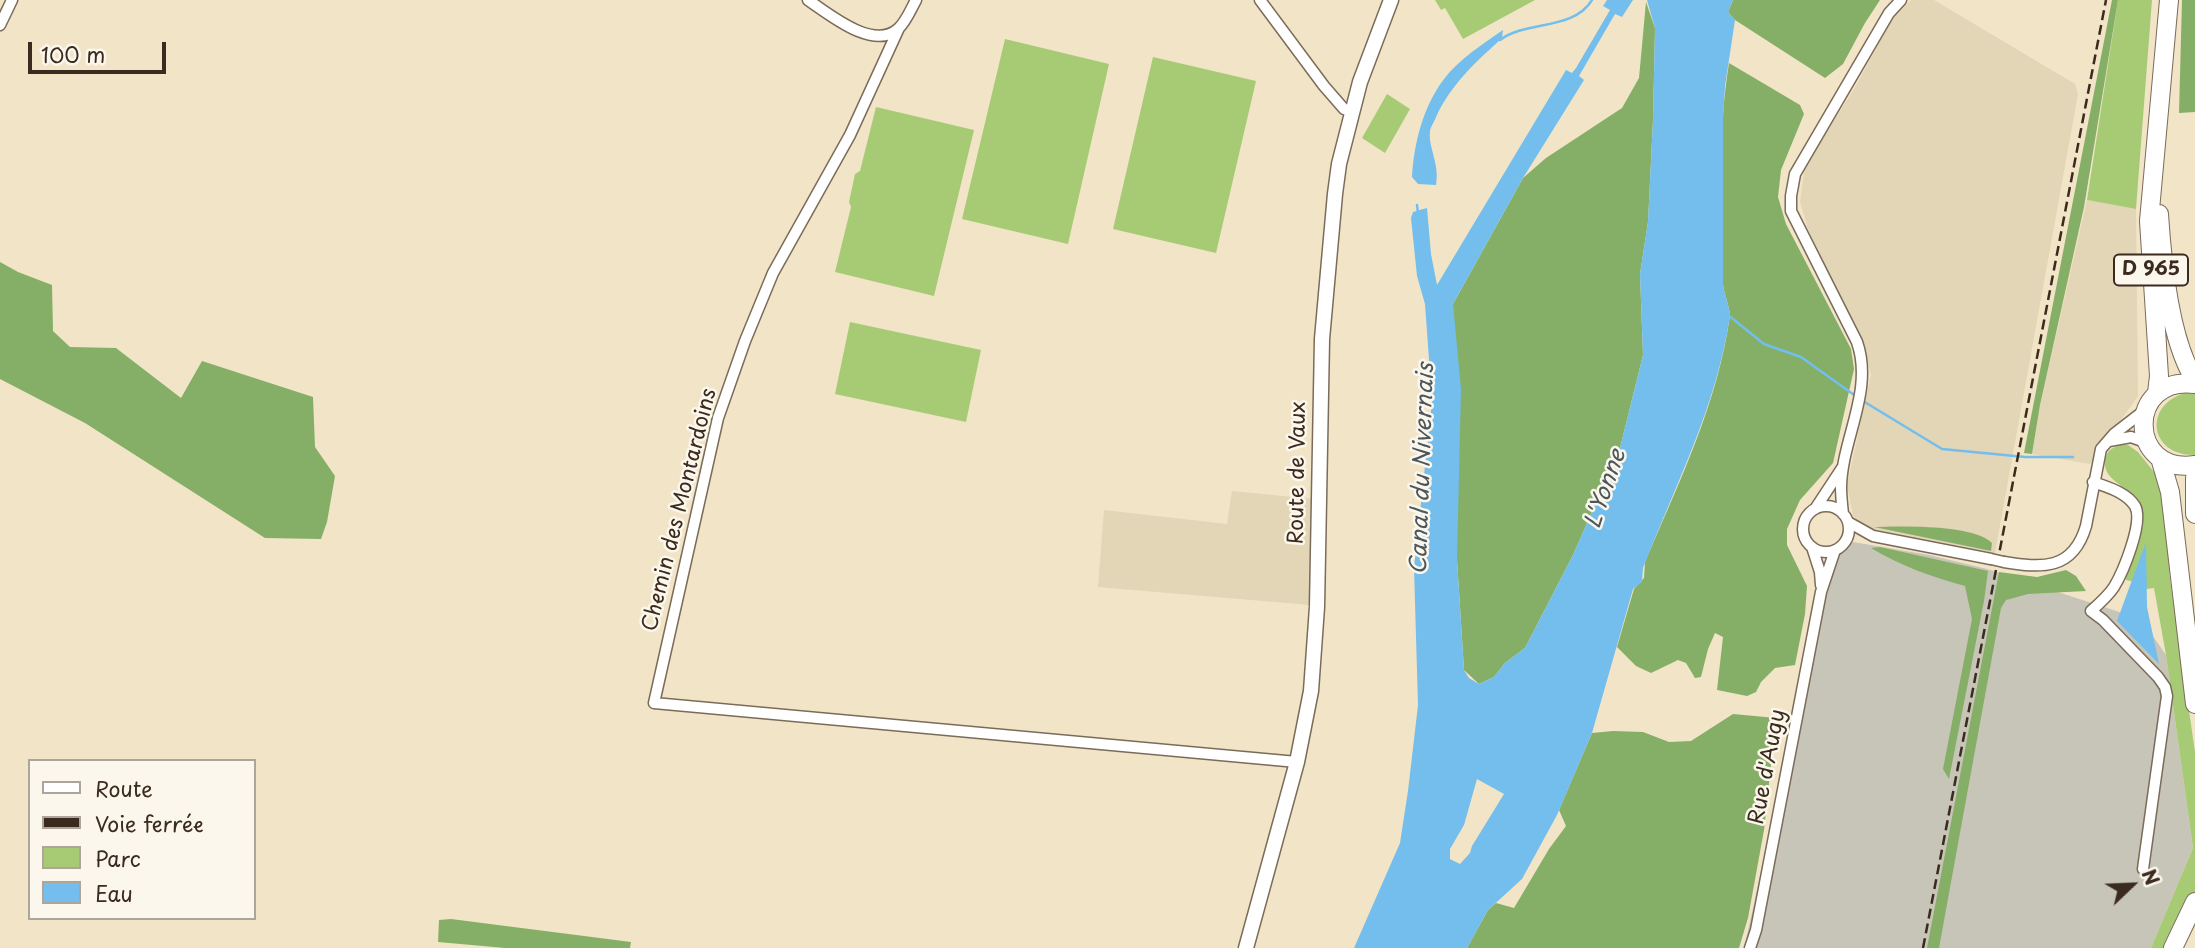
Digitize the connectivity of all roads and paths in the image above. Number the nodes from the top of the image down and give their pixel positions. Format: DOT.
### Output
graph roads {
  1 [pos="12,0"];
  2 [pos="808,0"];
  3 [pos="916,0"];
  4 [pos="1260,0"];
  5 [pos="1391,0"];
  6 [pos="1901,0"];
  7 [pos="2169,0"];
  8 [pos="0,25"];
  9 [pos="899,28"];
  10 [pos="1353,111"];
  11 [pos="2155,147"];
  12 [pos="2195,382"];
  13 [pos="2157,393"];
  14 [pos="2146,411"];
  15 [pos="2109,441"];
  16 [pos="2147,443"];
  17 [pos="2160,458"];
  18 [pos="2195,465"];
  19 [pos="1844,466"];
  20 [pos="2195,478"];
  21 [pos="2093,482"];
  22 [pos="1815,509"];
  23 [pos="2195,514"];
  24 [pos="1846,518"];
  25 [pos="1873,536"];
  26 [pos="1846,540"];
  27 [pos="1812,547"];
  28 [pos="1835,550"];
  29 [pos="1821,592"];
  30 [pos="2195,704"];
  31 [pos="1297,762"];
  32 [pos="2143,869"];
  33 [pos="2195,902"];
  34 [pos="1246,948"];
  35 [pos="1750,948"];
  36 [pos="2173,948"];
  1 -- 8 [label="street"];
  2 -- 9 [label="street"];
  3 -- 9 [label="street, Chemin des Montardoins"];
  4 -- 10 [label="street"];
  5 -- 10 [label="street, Route de Vaux"];
  6 -- 19 [label="street"];
  7 -- 11 [label="main road, D 965"];
  9 -- 31 [label="street, Chemin des Montardoins"];
  10 -- 31 [label="street, Route de Vaux"];
  11 -- 12 [label="main road, D 965"];
  11 -- 13 [label="main road, D 965"];
  12 -- 13 [label="main road"];
  13 -- 14 [label="main road"];
  14 -- 15 [label="street"];
  14 -- 16 [label="main road"];
  15 -- 16 [label="street"];
  15 -- 21 [label="street"];
  16 -- 17 [label="main road"];
  17 -- 18 [label="main road"];
  17 -- 30 [label="main road"];
  19 -- 22 [label="street"];
  19 -- 24 [label="street"];
  20 -- 23 [label="main road"];
  21 -- 25 [label="street, bridge"];
  21 -- 32 [label="street"];
  22 -- 24 [label="street"];
  22 -- 27 [label="street"];
  24 -- 25 [label="street"];
  24 -- 26 [label="street"];
  25 -- 26 [label="street"];
  26 -- 28 [label="street"];
  27 -- 28 [label="street"];
  27 -- 29 [label="street, Rue d'Augy"];
  28 -- 29 [label="street, Rue d'Augy"];
  29 -- 35 [label="street, Rue d'Augy"];
  31 -- 34 [label="street, Route de Vaux"];
  33 -- 36 [label="main road"];
}
